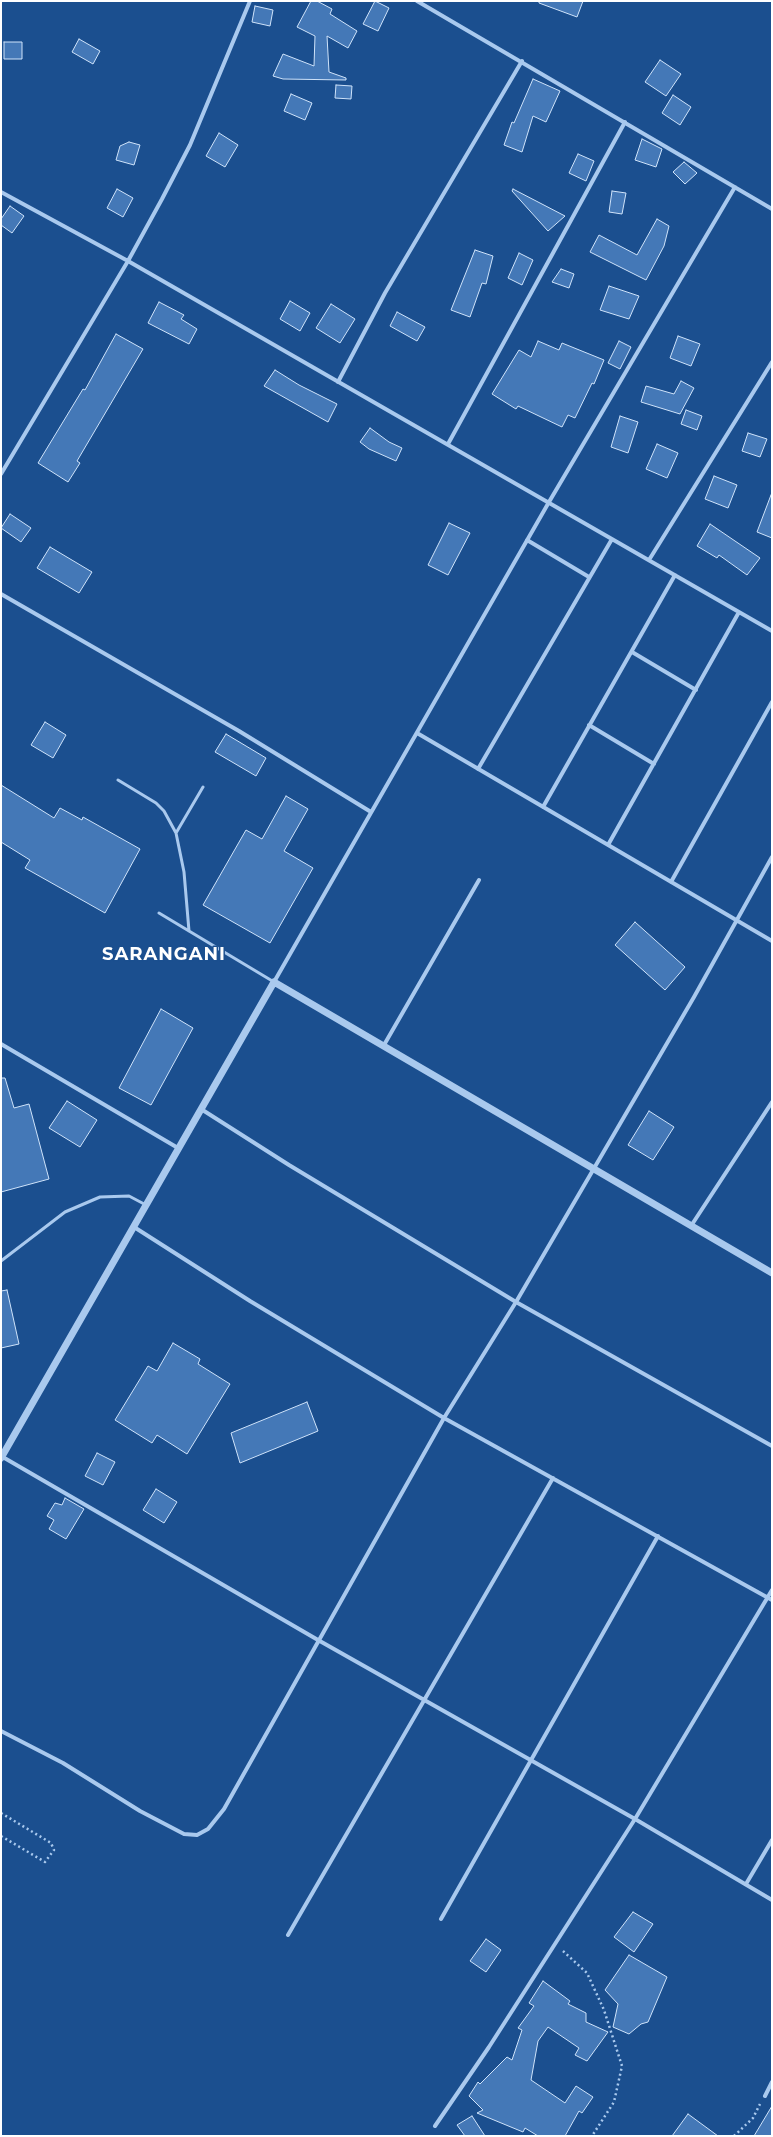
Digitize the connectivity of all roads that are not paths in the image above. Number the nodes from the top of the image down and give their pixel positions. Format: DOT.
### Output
graph roads {
  1 [pos="250,1"];
  2 [pos="417,1"];
  3 [pos="522,61"];
  4 [pos="625,122"];
  5 [pos="735,187"];
  6 [pos="1,192"];
  7 [pos="772,209"];
  8 [pos="128,261"];
  9 [pos="772,362"];
  10 [pos="338,382"];
  11 [pos="448,444"];
  12 [pos="1,474"];
  13 [pos="549,502"];
  14 [pos="612,539"];
  15 [pos="527,540"];
  16 [pos="649,560"];
  17 [pos="675,575"];
  18 [pos="589,577"];
  19 [pos="1,594"];
  20 [pos="739,612"];
  21 [pos="772,631"];
  22 [pos="632,652"];
  23 [pos="696,690"];
  24 [pos="772,702"];
  25 [pos="589,725"];
  26 [pos="417,733"];
  27 [pos="654,764"];
  28 [pos="478,769"];
  29 [pos="118,780"];
  30 [pos="204,788"];
  31 [pos="543,807"];
  32 [pos="371,812"];
  33 [pos="176,833"];
  34 [pos="608,845"];
  35 [pos="772,857"];
  36 [pos="479,880"];
  37 [pos="671,882"];
  38 [pos="159,913"];
  39 [pos="737,921"];
  40 [pos="190,931"];
  41 [pos="772,941"];
  42 [pos="274,982"];
  43 [pos="1,1044"];
  44 [pos="384,1045"];
  45 [pos="772,1102"];
  46 [pos="201,1109"];
  47 [pos="178,1148"];
  48 [pos="593,1169"];
  49 [pos="146,1205"];
  50 [pos="692,1226"];
  51 [pos="134,1227"];
  52 [pos="1,1261"];
  53 [pos="772,1273"];
  54 [pos="516,1302"];
  55 [pos="444,1418"];
  56 [pos="772,1446"];
  57 [pos="1,1457"];
  58 [pos="553,1478"];
  59 [pos="658,1536"];
  60 [pos="772,1590"];
  61 [pos="770,1599"];
  62 [pos="318,1640"];
  63 [pos="424,1700"];
  64 [pos="1,1731"];
  65 [pos="531,1760"];
  66 [pos="635,1819"];
  67 [pos="772,1840"];
  68 [pos="746,1884"];
  69 [pos="772,1900"];
  70 [pos="441,1919"];
  71 [pos="288,1935"];
  72 [pos="772,2082"];
  73 [pos="765,2096"];
  74 [pos="435,2126"];
  1 -- 8 [label="street"];
  2 -- 3 [label="street"];
  3 -- 4 [label="street"];
  3 -- 10 [label="street"];
  4 -- 5 [label="street"];
  4 -- 11 [label="street"];
  5 -- 7 [label="street"];
  5 -- 13 [label="street"];
  6 -- 8 [label="street"];
  8 -- 10 [label="street"];
  8 -- 12 [label="street"];
  9 -- 16 [label="street"];
  10 -- 11 [label="street"];
  11 -- 13 [label="street"];
  13 -- 14 [label="street"];
  13 -- 15 [label="street"];
  14 -- 16 [label="street"];
  14 -- 18 [label="street"];
  15 -- 18 [label="street"];
  15 -- 26 [label="street"];
  16 -- 17 [label="street"];
  17 -- 20 [label="street"];
  17 -- 22 [label="street"];
  18 -- 28 [label="street"];
  19 -- 32 [label="street"];
  20 -- 21 [label="street"];
  20 -- 23 [label="street"];
  22 -- 23 [label="street"];
  22 -- 25 [label="street"];
  23 -- 27 [label="street"];
  24 -- 37 [label="street"];
  25 -- 27 [label="street"];
  25 -- 31 [label="street"];
  26 -- 28 [label="street"];
  26 -- 32 [label="street"];
  27 -- 34 [label="street"];
  28 -- 31 [label="street"];
  29 -- 33 [label="lane"];
  30 -- 33 [label="lane"];
  31 -- 34 [label="street"];
  32 -- 42 [label="street"];
  33 -- 40 [label="lane"];
  34 -- 37 [label="street"];
  35 -- 39 [label="street"];
  36 -- 44 [label="street"];
  37 -- 39 [label="street"];
  38 -- 40 [label="lane"];
  39 -- 41 [label="street"];
  39 -- 48 [label="street"];
  40 -- 42 [label="lane"];
  42 -- 44 [label="street"];
  42 -- 46 [label="street"];
  43 -- 47 [label="street"];
  44 -- 48 [label="street"];
  45 -- 50 [label="street"];
  46 -- 47 [label="street"];
  46 -- 54 [label="street"];
  47 -- 49 [label="street"];
  48 -- 50 [label="street"];
  48 -- 54 [label="street"];
  49 -- 51 [label="street"];
  49 -- 52 [label="lane"];
  50 -- 53 [label="street"];
  51 -- 55 [label="street"];
  51 -- 57 [label="street"];
  54 -- 55 [label="street"];
  54 -- 56 [label="street"];
  55 -- 58 [label="street"];
  55 -- 62 [label="street"];
  57 -- 62 [label="street"];
  58 -- 59 [label="street"];
  58 -- 63 [label="street"];
  59 -- 61 [label="street"];
  59 -- 65 [label="street"];
  60 -- 61 [label="street"];
  61 -- 66 [label="street"];
  62 -- 63 [label="street"];
  62 -- 64 [label="street"];
  63 -- 65 [label="street"];
  63 -- 71 [label="street"];
  65 -- 66 [label="street"];
  65 -- 70 [label="street"];
  66 -- 68 [label="street"];
  66 -- 74 [label="street"];
  67 -- 68 [label="street"];
  68 -- 69 [label="street"];
  72 -- 73 [label="street"];
}
